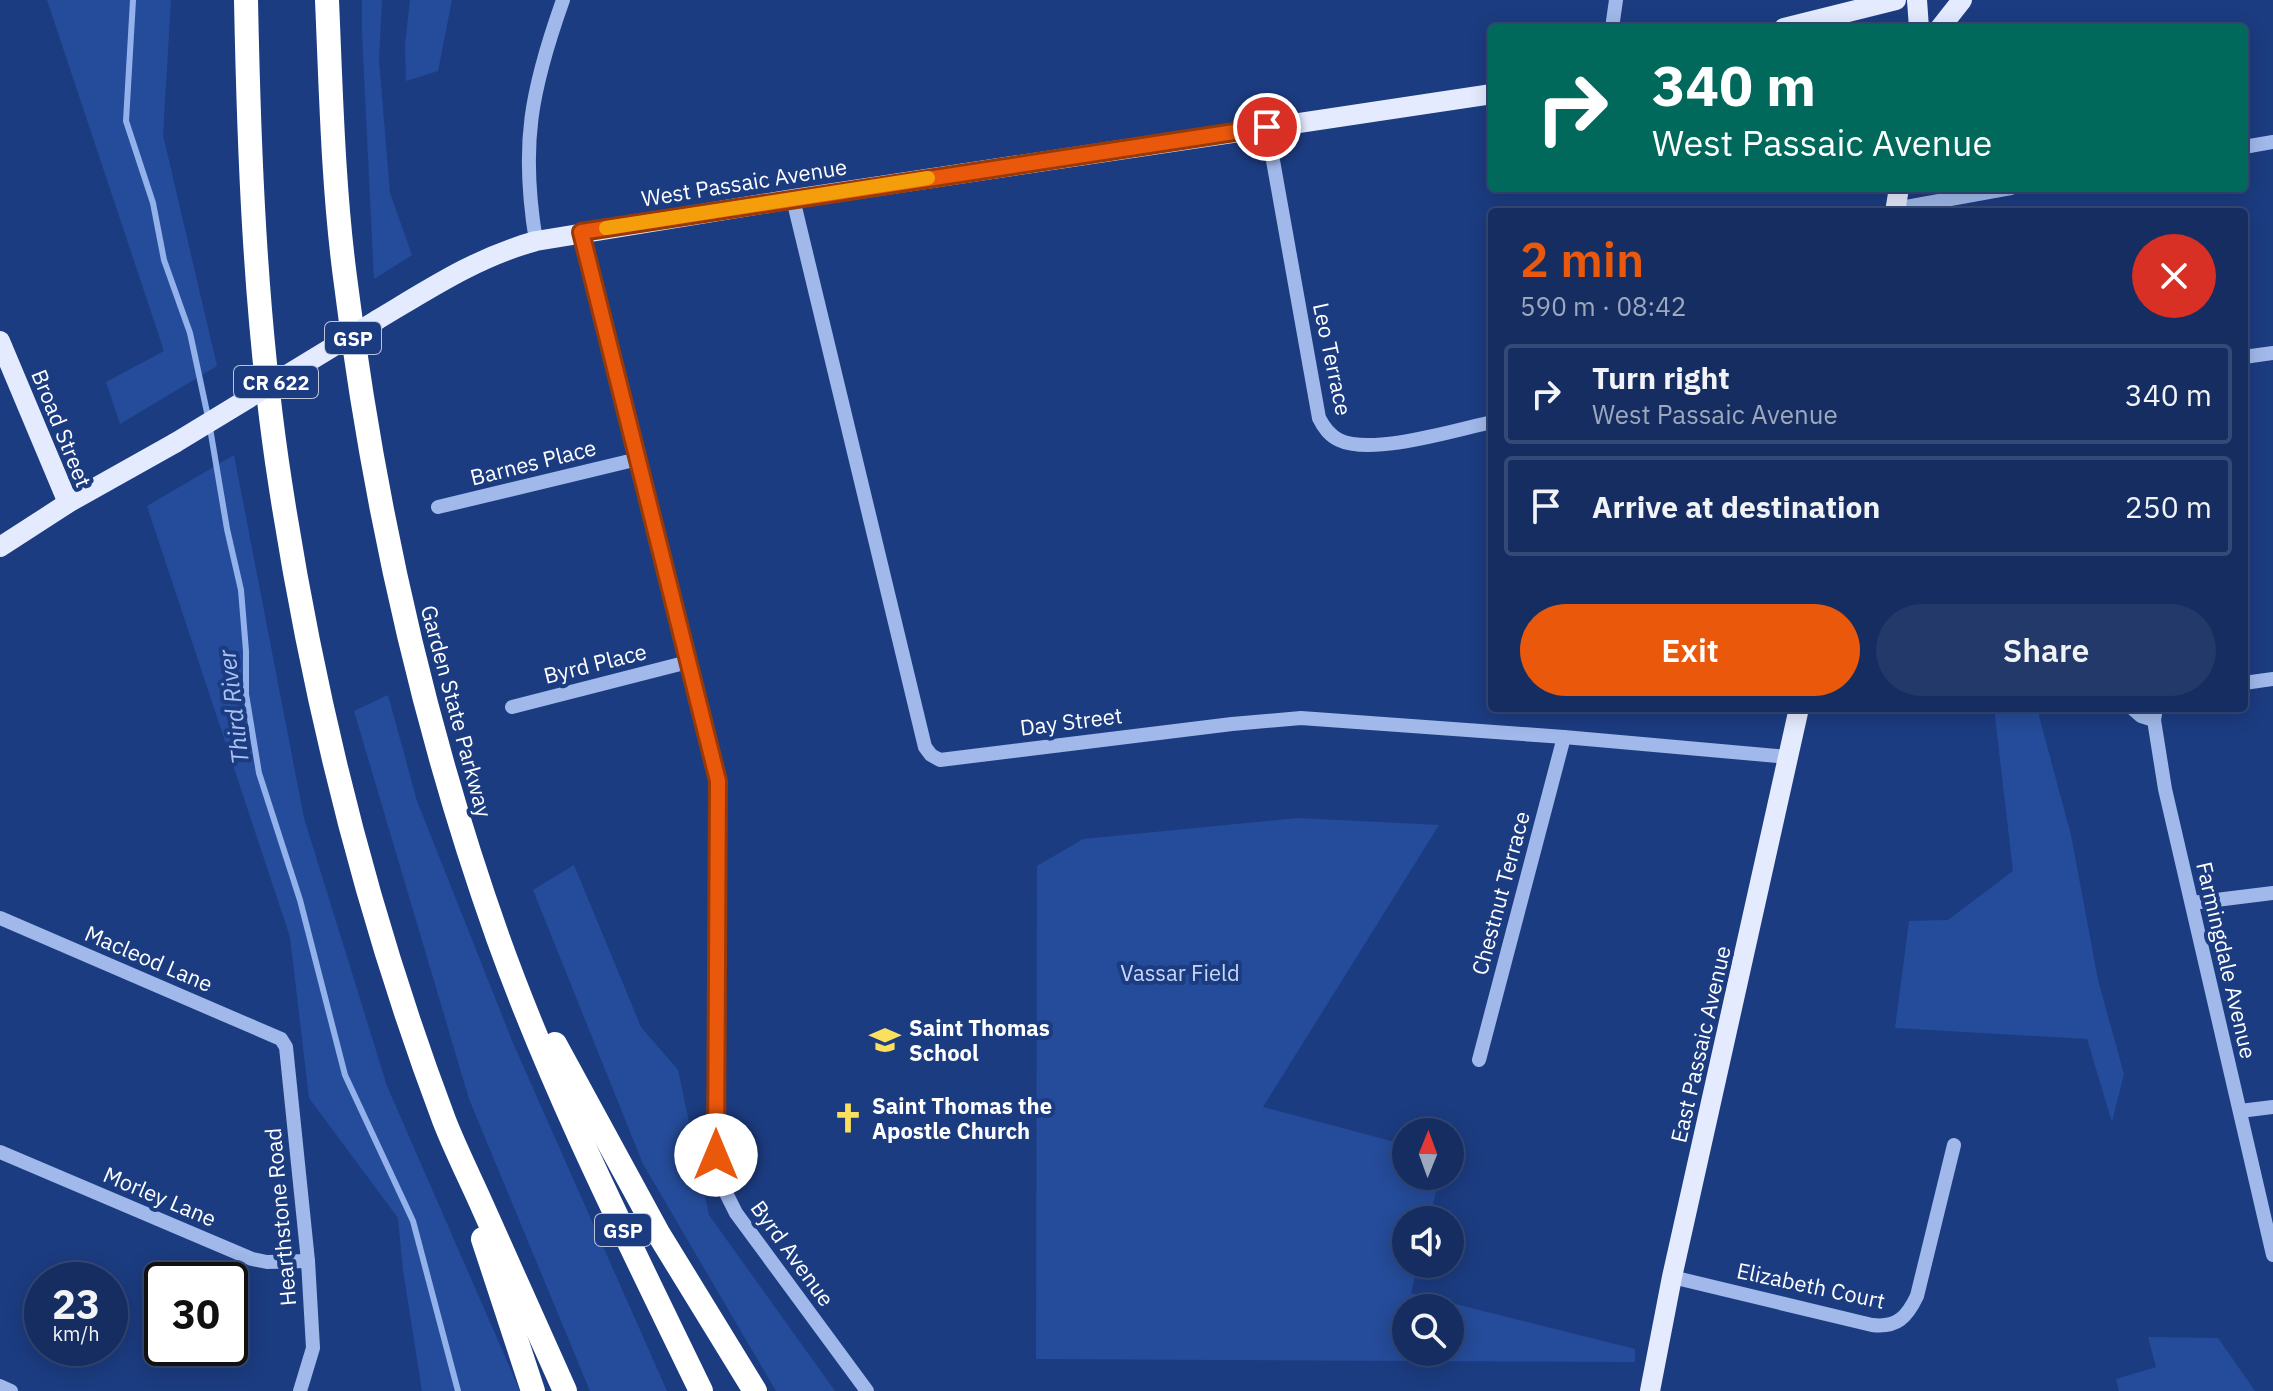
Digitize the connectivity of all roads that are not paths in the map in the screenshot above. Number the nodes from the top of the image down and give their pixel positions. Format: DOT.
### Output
graph roads {
  1 [pos="246,0"];
  2 [pos="327,0"];
  3 [pos="566,0"];
  4 [pos="1616,0"];
  5 [pos="1896,0"];
  6 [pos="1917,0"];
  7 [pos="1962,0"];
  8 [pos="1613,24"];
  9 [pos="1800,24"];
  10 [pos="1919,24"];
  11 [pos="1943,24"];
  12 [pos="1488,95"];
  13 [pos="1267,127"];
  14 [pos="2273,142"];
  15 [pos="2248,146"];
  16 [pos="1980,192"];
  17 [pos="793,199"];
  18 [pos="1896,203"];
  19 [pos="581,232"];
  20 [pos="536,241"];
  21 [pos="0,341"];
  22 [pos="2273,353"];
  23 [pos="2248,356"];
  24 [pos="1488,423"];
  25 [pos="638,459"];
  26 [pos="68,503"];
  27 [pos="438,507"];
  28 [pos="0,547"];
  29 [pos="688,662"];
  30 [pos="2273,679"];
  31 [pos="2248,682"];
  32 [pos="512,707"];
  33 [pos="1798,712"];
  34 [pos="2136,712"];
  35 [pos="2155,714"];
  36 [pos="1564,737"];
  37 [pos="1789,757"];
  38 [pos="2273,893"];
  39 [pos="2192,903"];
  40 [pos="0,918"];
  41 [pos="499,940"];
  42 [pos="281,1039"];
  43 [pos="1479,1060"];
  44 [pos="2273,1107"];
  45 [pos="2240,1111"];
  46 [pos="445,1123"];
  47 [pos="1954,1145"];
  48 [pos="0,1152"];
  49 [pos="2273,1255"];
  50 [pos="308,1261"];
  51 [pos="1672,1277"];
  52 [pos="0,1386"];
  53 [pos="11,1391"];
  54 [pos="300,1391"];
  55 [pos="533,1391"];
  56 [pos="565,1391"];
  57 [pos="701,1391"];
  58 [pos="755,1391"];
  59 [pos="867,1391"];
  60 [pos="1650,1391"];
  1 -- 46 [label="highway"];
  2 -- 41 [label="highway, Garden State Parkway / GSP"];
  3 -- 20 [label="street"];
  4 -- 8 [label="street"];
  5 -- 9 [label="main road"];
  6 -- 10 [label="main road"];
  7 -- 11 [label="main road"];
  12 -- 13 [label="main road, West Passaic Avenue / CR 622"];
  13 -- 17 [label="main road, West Passaic Avenue / CR 622"];
  13 -- 24 [label="street, Leo Terrace"];
  14 -- 15 [label="street"];
  16 -- 18 [label="street"];
  17 -- 19 [label="main road, West Passaic Avenue / CR 622"];
  17 -- 36 [label="street, Day Street"];
  19 -- 20 [label="main road, West Passaic Avenue / CR 622"];
  19 -- 25 [label="street, Byrd Avenue"];
  20 -- 26 [label="main road, West Passaic Avenue / CR 622, bridge"];
  21 -- 26 [label="main road, Broad Street"];
  22 -- 23 [label="street"];
  25 -- 27 [label="street, Barnes Place"];
  25 -- 29 [label="street, Byrd Avenue"];
  26 -- 28 [label="main road, Broad Street"];
  29 -- 32 [label="street, Byrd Place"];
  29 -- 59 [label="street, Byrd Avenue"];
  30 -- 31 [label="street"];
  33 -- 37 [label="main road, East Passaic Avenue"];
  34 -- 35 [label="street"];
  35 -- 39 [label="street, Farmingdale Avenue"];
  36 -- 37 [label="street, Day Street"];
  36 -- 43 [label="street, Chestnut Terrace"];
  37 -- 51 [label="main road, East Passaic Avenue"];
  38 -- 39 [label="street"];
  39 -- 45 [label="street, Farmingdale Avenue"];
  40 -- 42 [label="street, Macleod Lane"];
  41 -- 57 [label="highway, Garden State Parkway / GSP"];
  41 -- 58 [label="highway"];
  42 -- 50 [label="street, Hearthstone Road"];
  44 -- 45 [label="street"];
  45 -- 49 [label="street, Farmingdale Avenue"];
  46 -- 55 [label="highway"];
  46 -- 56 [label="highway"];
  47 -- 51 [label="street, Elizabeth Court"];
  48 -- 50 [label="street, Morley Lane"];
  50 -- 54 [label="street, Hearthstone Road"];
  51 -- 60 [label="main road, East Passaic Avenue"];
  52 -- 53 [label="street"];
}
